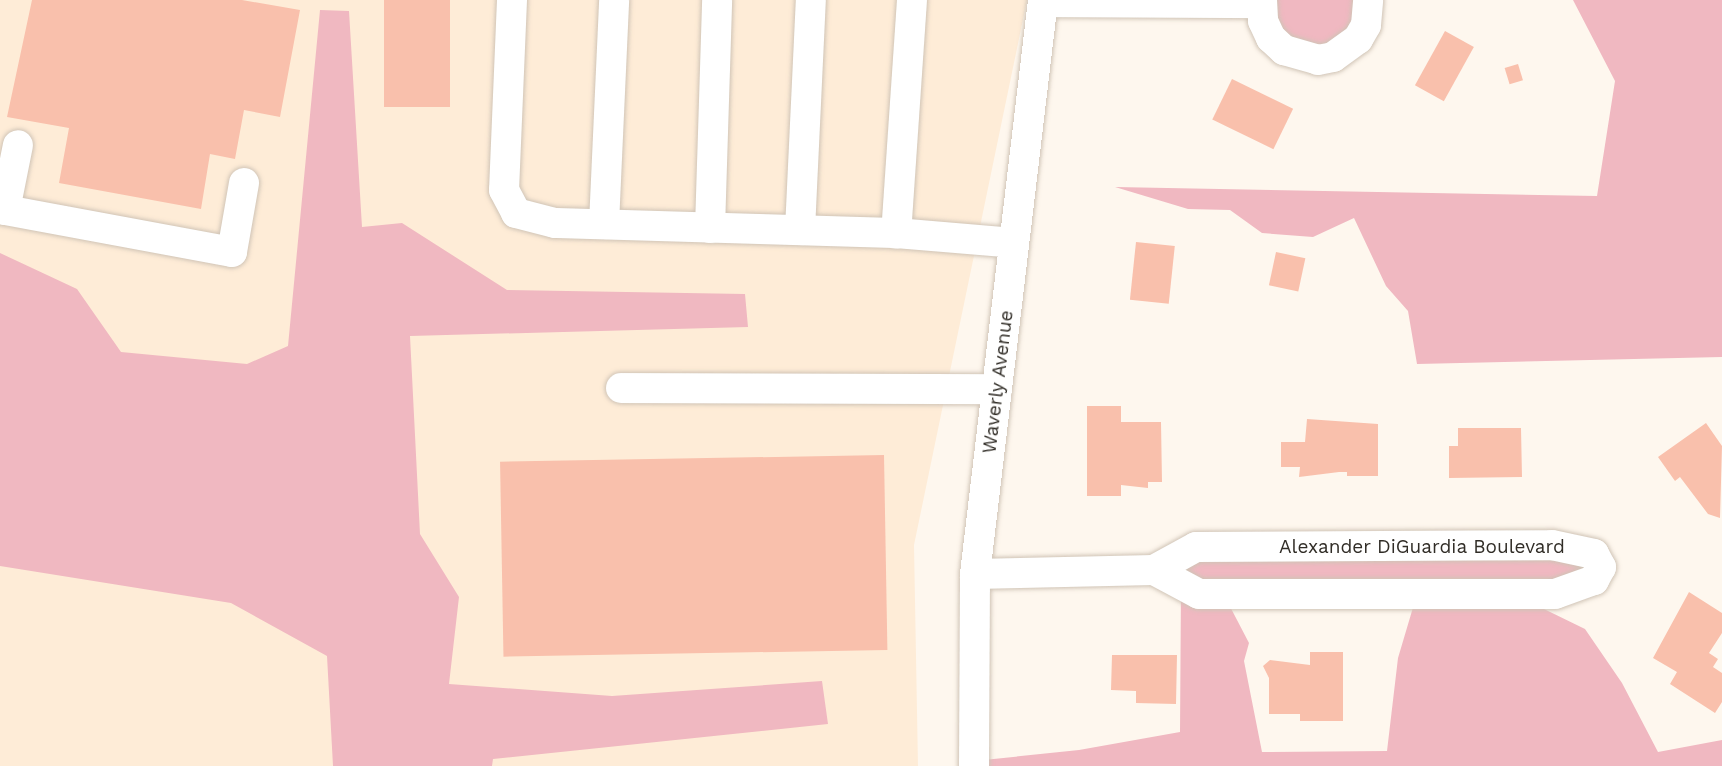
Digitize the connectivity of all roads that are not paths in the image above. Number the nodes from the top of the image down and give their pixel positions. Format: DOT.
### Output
graph roads {
  1 [pos="512,0"];
  2 [pos="614,0"];
  3 [pos="717,0"];
  4 [pos="811,0"];
  5 [pos="912,0"];
  6 [pos="1368,0"];
  7 [pos="1043,1"];
  8 [pos="1261,2"];
  9 [pos="18,145"];
  10 [pos="244,183"];
  11 [pos="2,209"];
  12 [pos="604,224"];
  13 [pos="710,228"];
  14 [pos="800,230"];
  15 [pos="896,233"];
  16 [pos="1014,243"];
  17 [pos="621,388"];
  18 [pos="997,388"];
  19 [pos="1154,570"];
  20 [pos="975,574"];
  21 [pos="974,766"];
  1 -- 12 [label="street"];
  2 -- 12 [label="street"];
  3 -- 13 [label="street"];
  4 -- 14 [label="street"];
  5 -- 15 [label="street"];
  6 -- 8 [label="street"];
  7 -- 8 [label="street"];
  7 -- 16 [label="street, Waverly Avenue"];
  9 -- 11 [label="street"];
  10 -- 11 [label="street"];
  12 -- 13 [label="street"];
  13 -- 14 [label="street"];
  14 -- 15 [label="street"];
  15 -- 16 [label="street"];
  16 -- 18 [label="street, Waverly Avenue"];
  17 -- 18 [label="street"];
  18 -- 20 [label="street, Waverly Avenue"];
  19 -- 19 [label="street, Alexander DiGuardia Boulevard"];
  19 -- 20 [label="street, Alexander DiGuardia Boulevard"];
  20 -- 21 [label="street, Waverly Avenue"];
}
